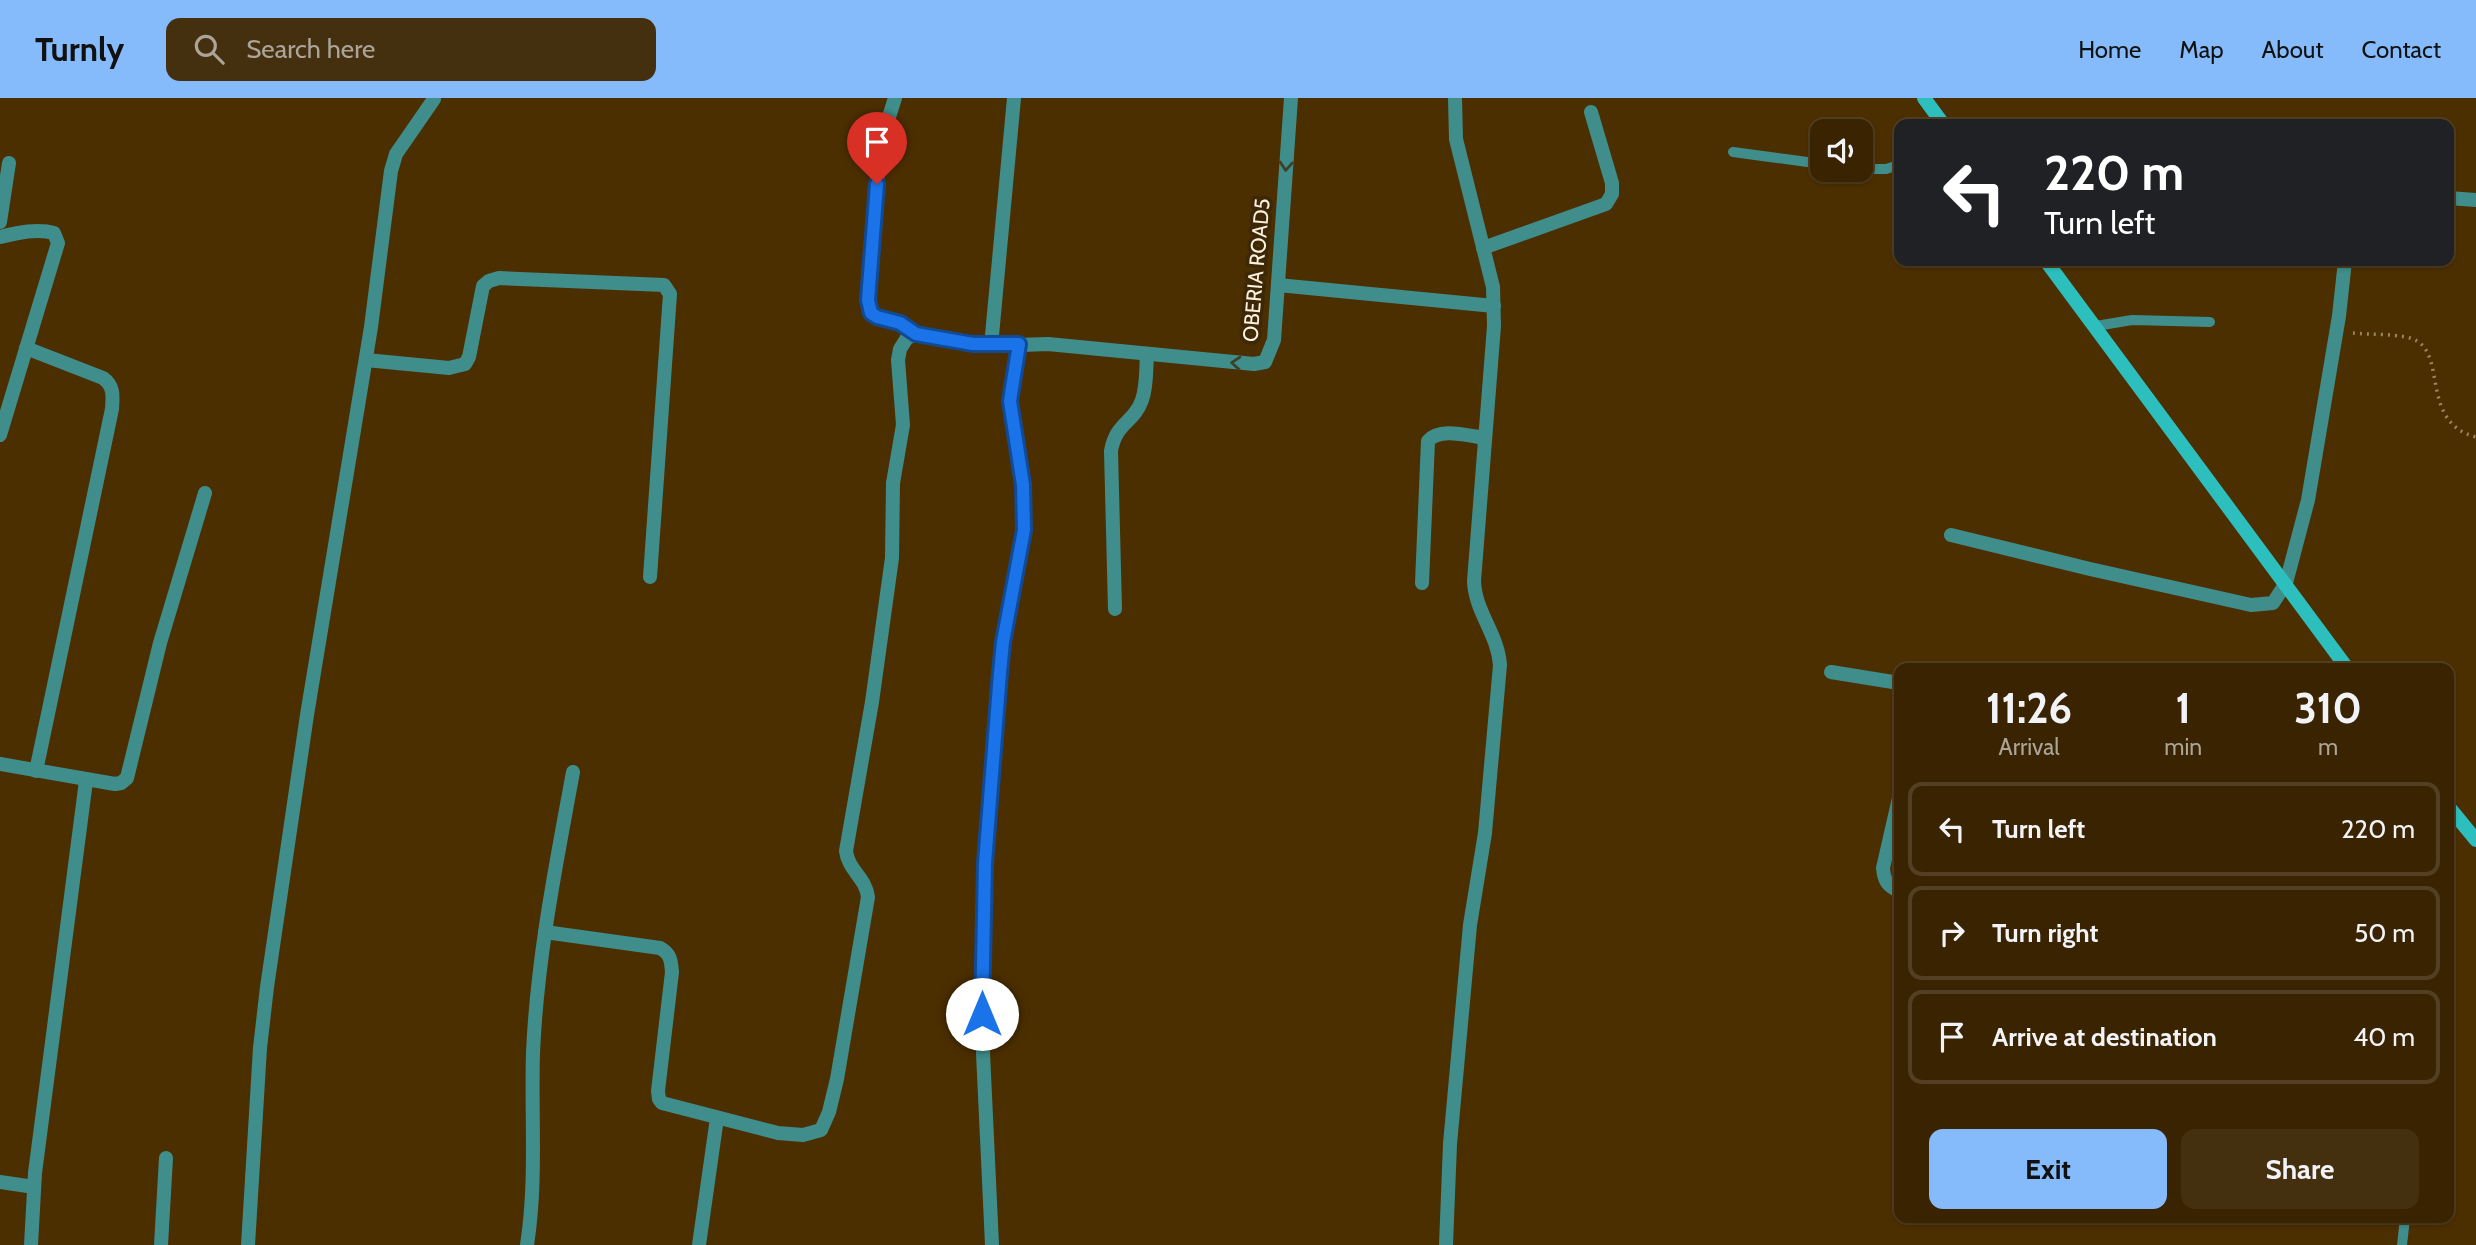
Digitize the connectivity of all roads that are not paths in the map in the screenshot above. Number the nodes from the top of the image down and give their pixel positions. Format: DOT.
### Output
graph roads {
  1 [pos="895,98"];
  2 [pos="1014,98"];
  3 [pos="1291,98"];
  4 [pos="1455,98"];
  5 [pos="1924,98"];
  6 [pos="434,99"];
  7 [pos="1591,112"];
  8 [pos="1939,119"];
  9 [pos="1733,152"];
  10 [pos="1810,162"];
  11 [pos="9,163"];
  12 [pos="1894,167"];
  13 [pos="1873,169"];
  14 [pos="2454,198"];
  15 [pos="2476,200"];
  16 [pos="0,222"];
  17 [pos="0,237"];
  18 [pos="1483,248"];
  19 [pos="2050,266"];
  20 [pos="2344,266"];
  21 [pos="1278,285"];
  22 [pos="1494,306"];
  23 [pos="2210,323"];
  24 [pos="2096,326"];
  25 [pos="916,334"];
  26 [pos="1019,344"];
  27 [pos="991,346"];
  28 [pos="26,348"];
  29 [pos="1147,355"];
  30 [pos="366,360"];
  31 [pos="0,435"];
  32 [pos="1485,438"];
  33 [pos="205,493"];
  34 [pos="1951,535"];
  35 [pos="650,577"];
  36 [pos="1422,583"];
  37 [pos="2286,583"];
  38 [pos="1115,609"];
  39 [pos="2343,663"];
  40 [pos="1831,672"];
  41 [pos="1894,682"];
  42 [pos="0,764"];
  43 [pos="36,771"];
  44 [pos="573,772"];
  45 [pos="86,781"];
  46 [pos="2454,813"];
  47 [pos="1894,820"];
  48 [pos="2476,840"];
  49 [pos="1894,889"];
  50 [pos="545,932"];
  51 [pos="718,1118"];
  52 [pos="166,1158"];
  53 [pos="0,1182"];
  54 [pos="34,1187"];
  55 [pos="2404,1223"];
  56 [pos="31,1245"];
  57 [pos="161,1245"];
  58 [pos="248,1245"];
  59 [pos="527,1245"];
  60 [pos="699,1245"];
  61 [pos="992,1245"];
  62 [pos="1446,1245"];
  63 [pos="2402,1245"];
  1 -- 25 [label="street"];
  2 -- 27 [label="street"];
  3 -- 21 [label="street, OBERIA ROAD5, one-way"];
  4 -- 18 [label="street"];
  5 -- 8 [label="street"];
  6 -- 30 [label="street"];
  7 -- 18 [label="street"];
  9 -- 10 [label="lane"];
  11 -- 16 [label="street"];
  12 -- 13 [label="lane"];
  14 -- 15 [label="street"];
  17 -- 28 [label="street"];
  18 -- 22 [label="street"];
  19 -- 24 [label="street"];
  20 -- 37 [label="street"];
  21 -- 22 [label="street"];
  21 -- 29 [label="street, OBERIA ROAD5, one-way"];
  22 -- 32 [label="street"];
  23 -- 24 [label="lane"];
  24 -- 37 [label="street"];
  25 -- 27 [label="street"];
  25 -- 51 [label="street"];
  26 -- 27 [label="street"];
  26 -- 29 [label="street"];
  26 -- 61 [label="street"];
  28 -- 31 [label="street"];
  28 -- 43 [label="street"];
  29 -- 38 [label="street"];
  30 -- 35 [label="street"];
  30 -- 58 [label="street"];
  32 -- 36 [label="street"];
  32 -- 62 [label="street"];
  33 -- 45 [label="street"];
  34 -- 37 [label="street"];
  37 -- 39 [label="street"];
  40 -- 41 [label="street"];
  42 -- 43 [label="street"];
  43 -- 45 [label="street"];
  44 -- 50 [label="street"];
  45 -- 54 [label="street"];
  46 -- 48 [label="street"];
  47 -- 49 [label="street"];
  50 -- 51 [label="street"];
  50 -- 59 [label="street"];
  51 -- 60 [label="street"];
  52 -- 57 [label="street"];
  53 -- 54 [label="street"];
  54 -- 56 [label="street"];
  55 -- 63 [label="lane"];
}
